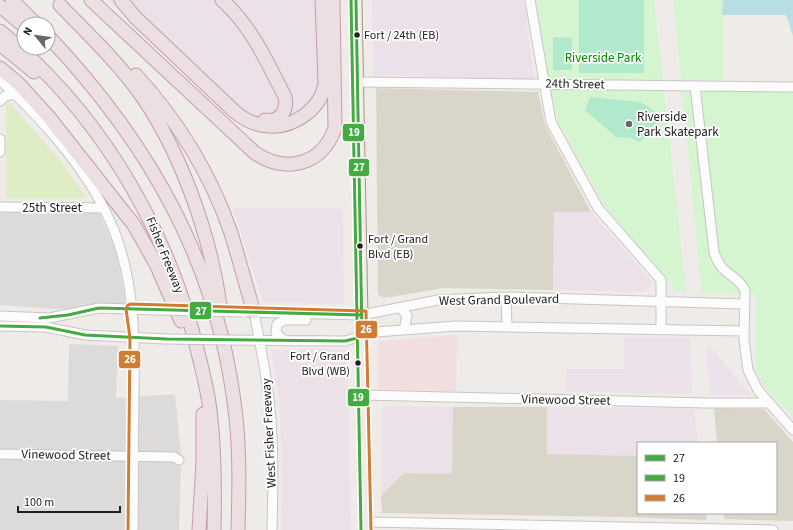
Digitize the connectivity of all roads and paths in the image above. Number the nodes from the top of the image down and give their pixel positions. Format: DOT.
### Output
graph roads {
  1 [pos="12,0"];
  2 [pos="91,0"];
  3 [pos="121,0"];
  4 [pos="131,0"];
  5 [pos="222,0"];
  6 [pos="322,0"];
  7 [pos="333,0"];
  8 [pos="356,0"];
  9 [pos="530,0"];
  10 [pos="57,2"];
  11 [pos="0,6"];
  12 [pos="28,16"];
  13 [pos="16,19"];
  14 [pos="1,35"];
  15 [pos="56,45"];
  16 [pos="174,49"];
  17 [pos="56,56"];
  18 [pos="0,68"];
  19 [pos="0,80"];
  20 [pos="357,82"];
  21 [pos="544,84"];
  22 [pos="695,86"];
  23 [pos="793,87"];
  24 [pos="15,94"];
  25 [pos="0,101"];
  26 [pos="128,132"];
  27 [pos="0,139"];
  28 [pos="0,152"];
  29 [pos="0,208"];
  30 [pos="104,208"];
  31 [pos="506,297"];
  32 [pos="662,301"];
  33 [pos="745,304"];
  34 [pos="401,308"];
  35 [pos="131,309"];
  36 [pos="248,312"];
  37 [pos="362,314"];
  38 [pos="343,315"];
  39 [pos="0,316"];
  40 [pos="0,326"];
  41 [pos="507,327"];
  42 [pos="404,330"];
  43 [pos="661,330"];
  44 [pos="744,331"];
  45 [pos="362,337"];
  46 [pos="135,338"];
  47 [pos="260,341"];
  48 [pos="285,341"];
  49 [pos="227,358"];
  50 [pos="201,366"];
  51 [pos="364,395"];
  52 [pos="769,403"];
  53 [pos="793,430"];
  54 [pos="0,454"];
  55 [pos="134,456"];
  56 [pos="179,460"];
  57 [pos="238,526"];
  58 [pos="366,526"];
  59 [pos="133,530"];
  60 [pos="199,530"];
  61 [pos="214,530"];
  62 [pos="272,530"];
  63 [pos="773,530"];
  1 -- 12 [label="highway"];
  2 -- 7 [label="highway"];
  3 -- 16 [label="highway"];
  4 -- 16 [label="highway"];
  5 -- 16 [label="highway"];
  6 -- 16 [label="highway"];
  8 -- 20 [label="main road"];
  9 -- 21 [label="street"];
  10 -- 36 [label="highway"];
  10 -- 49 [label="highway"];
  11 -- 13 [label="highway"];
  14 -- 50 [label="highway, Fisher Freeway"];
  15 -- 26 [label="highway, Fisher Freeway"];
  17 -- 26 [label="highway"];
  18 -- 50 [label="highway"];
  19 -- 24 [label="street"];
  20 -- 21 [label="street, 24th Street"];
  20 -- 37 [label="main road"];
  21 -- 22 [label="street, 24th Street"];
  21 -- 32 [label="street"];
  22 -- 23 [label="street, 24th Street"];
  22 -- 33 [label="street"];
  24 -- 25 [label="street"];
  24 -- 30 [label="street"];
  26 -- 49 [label="highway, Fisher Freeway"];
  27 -- 28 [label="street"];
  29 -- 30 [label="street, 25th Street"];
  30 -- 35 [label="street"];
  31 -- 32 [label="street, West Grand Boulevard"];
  31 -- 34 [label="street, West Grand Boulevard"];
  31 -- 41 [label="street"];
  32 -- 33 [label="street, West Grand Boulevard"];
  32 -- 43 [label="street"];
  33 -- 44 [label="street"];
  34 -- 37 [label="street, West Grand Boulevard"];
  34 -- 42 [label="street"];
  35 -- 36 [label="street, West Grand Boulevard, bridge"];
  35 -- 39 [label="street, West Grand Boulevard"];
  35 -- 46 [label="street"];
  36 -- 38 [label="street, West Grand Boulevard"];
  36 -- 47 [label="street, West Fisher Freeway"];
  37 -- 38 [label="street, West Grand Boulevard"];
  37 -- 45 [label="main road"];
  38 -- 48 [label="street"];
  40 -- 46 [label="street, West Grand Boulevard"];
  41 -- 42 [label="street, West Grand Boulevard"];
  41 -- 43 [label="street, West Grand Boulevard"];
  42 -- 45 [label="street, West Grand Boulevard"];
  43 -- 44 [label="street, West Grand Boulevard"];
  44 -- 52 [label="street"];
  45 -- 48 [label="street, West Grand Boulevard"];
  45 -- 51 [label="main road"];
  46 -- 47 [label="street, West Grand Boulevard, bridge"];
  46 -- 55 [label="street"];
  47 -- 48 [label="street, West Grand Boulevard"];
  47 -- 62 [label="street, West Fisher Freeway"];
  49 -- 57 [label="highway, Fisher Freeway"];
  50 -- 60 [label="highway"];
  50 -- 61 [label="highway, Fisher Freeway"];
  51 -- 52 [label="street, Vinewood Street"];
  51 -- 58 [label="main road"];
  52 -- 53 [label="street"];
  54 -- 55 [label="street, Vinewood Street"];
  55 -- 56 [label="street, Vinewood Street"];
  55 -- 59 [label="street"];
  58 -- 63 [label="street"];
}
